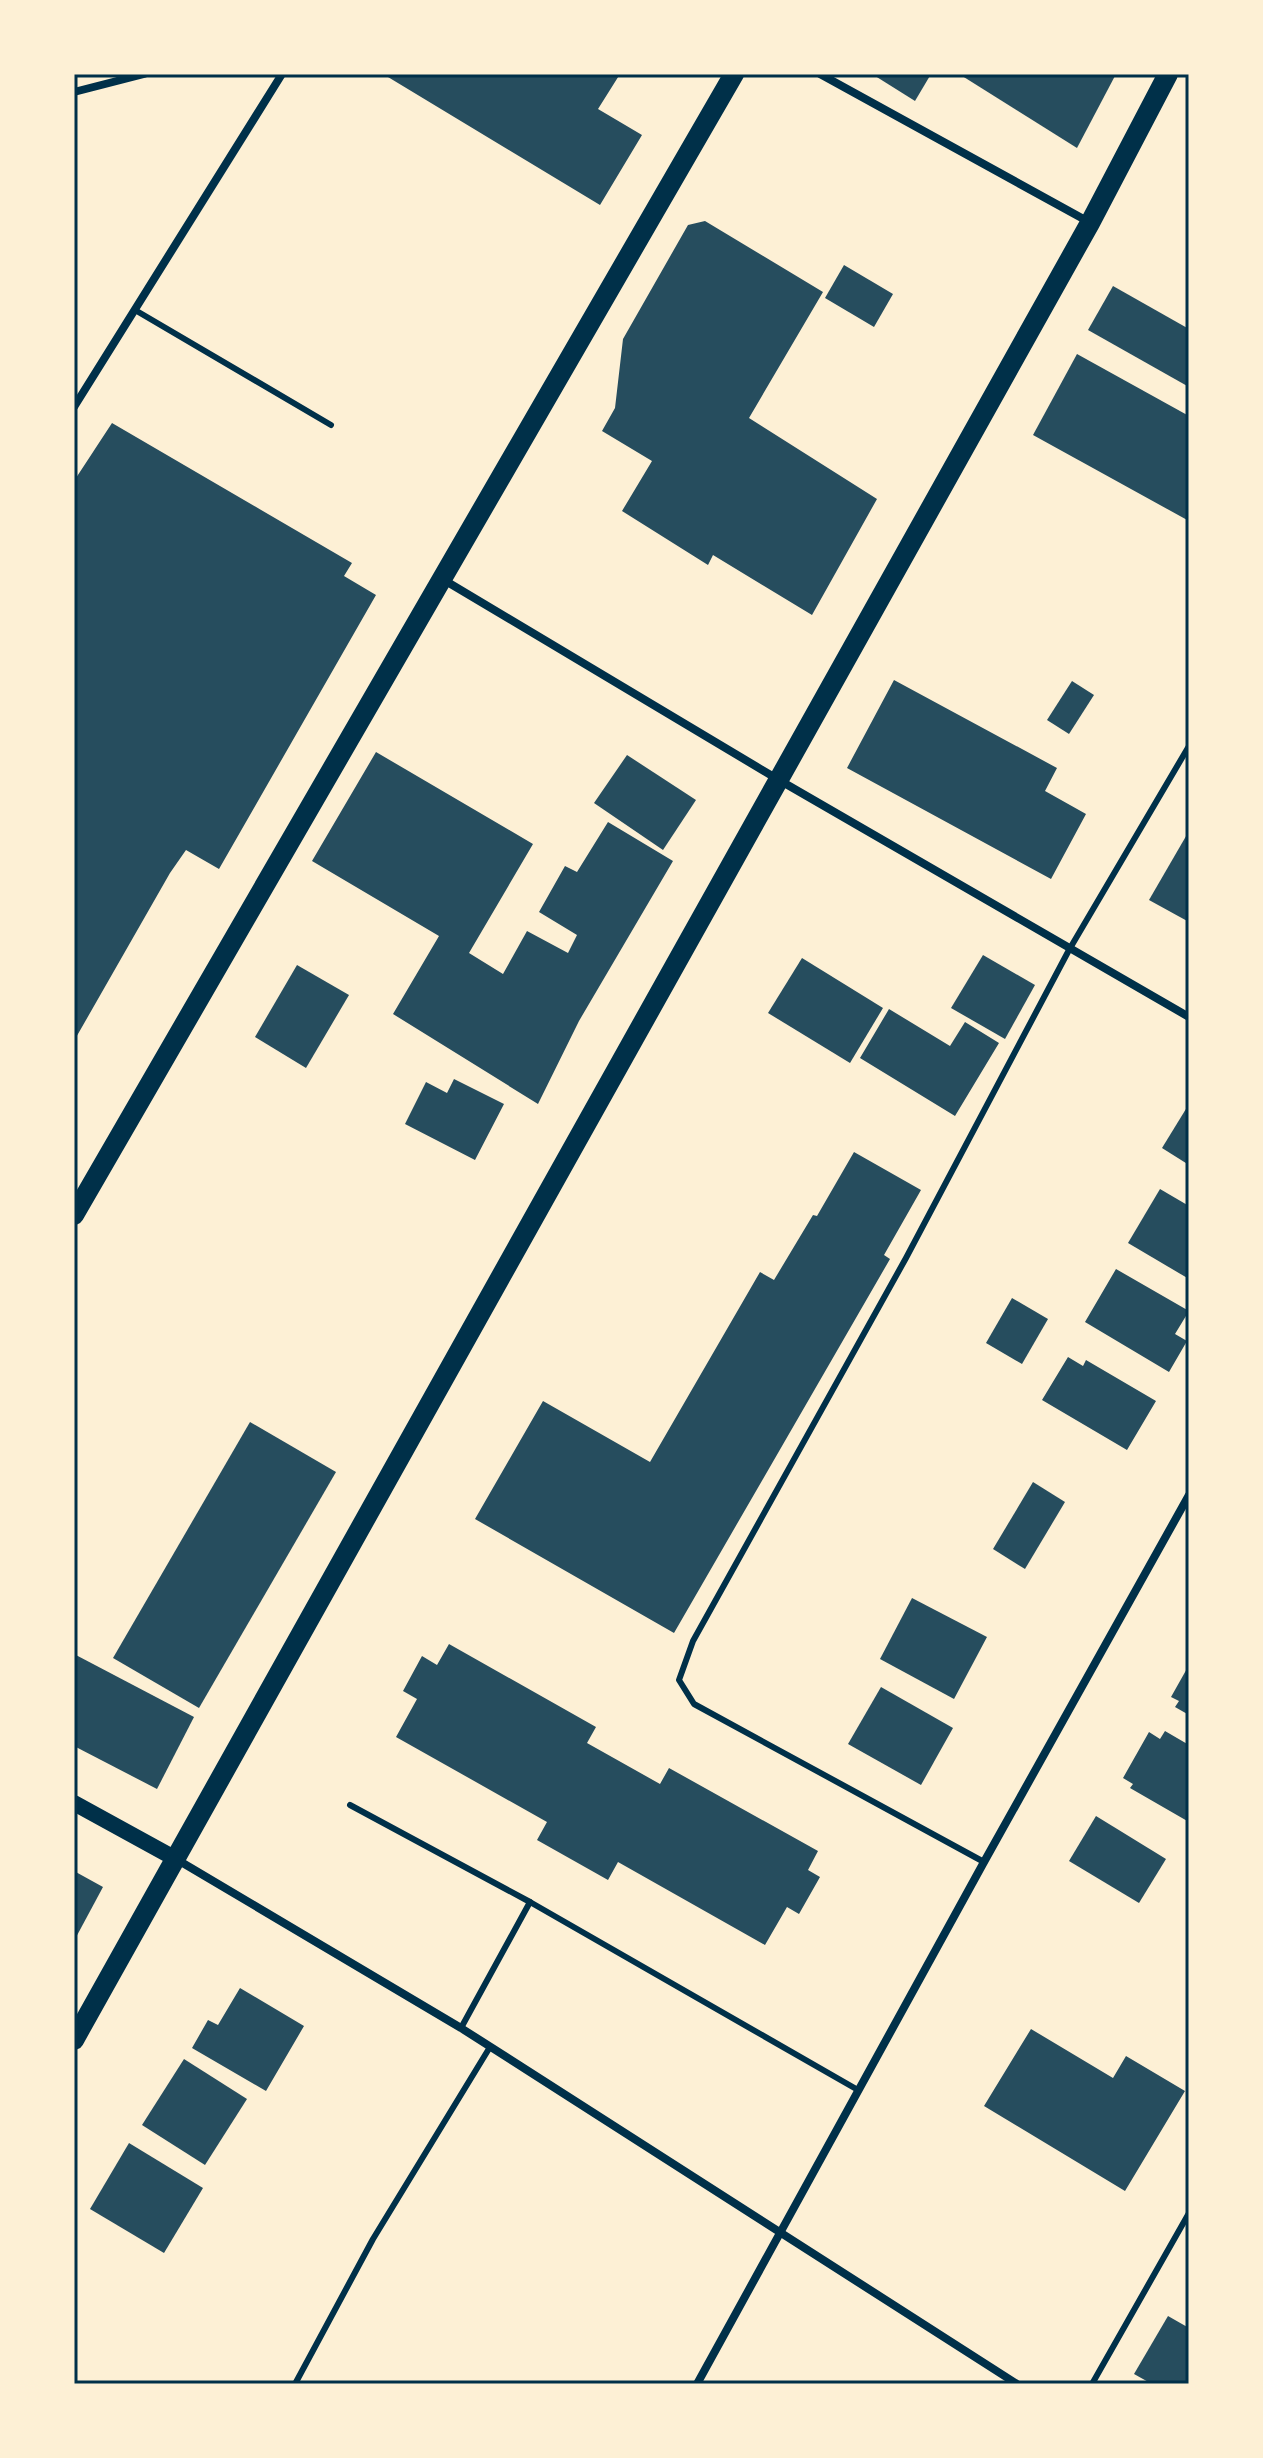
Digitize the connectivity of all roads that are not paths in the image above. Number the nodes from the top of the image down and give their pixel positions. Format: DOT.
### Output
graph roads {
  1 [pos="144,74"];
  2 [pos="282,74"];
  3 [pos="734,74"];
  4 [pos="820,74"];
  5 [pos="1168,74"];
  6 [pos="74,92"];
  7 [pos="1090,223"];
  8 [pos="135,310"];
  9 [pos="74,407"];
  10 [pos="331,425"];
  11 [pos="440,577"];
  12 [pos="1189,746"];
  13 [pos="779,780"];
  14 [pos="1069,950"];
  15 [pos="1189,1017"];
  16 [pos="74,1215"];
  17 [pos="1189,1495"];
  18 [pos="74,1803"];
  19 [pos="350,1805"];
  20 [pos="176,1859"];
  21 [pos="984,1862"];
  22 [pos="530,1902"];
  23 [pos="461,2028"];
  24 [pos="74,2040"];
  25 [pos="490,2047"];
  26 [pos="858,2090"];
  27 [pos="1189,2213"];
  28 [pos="781,2233"];
  29 [pos="295,2384"];
  30 [pos="697,2384"];
  31 [pos="1017,2384"];
  32 [pos="1092,2384"];
  1 -- 6 [label="street"];
  2 -- 8 [label="street"];
  3 -- 11 [label="main road"];
  4 -- 7 [label="street"];
  5 -- 7 [label="main road"];
  7 -- 13 [label="main road"];
  8 -- 9 [label="street"];
  8 -- 10 [label="lane"];
  11 -- 13 [label="street"];
  11 -- 16 [label="main road"];
  12 -- 14 [label="lane"];
  13 -- 14 [label="street"];
  13 -- 20 [label="main road"];
  14 -- 15 [label="street"];
  14 -- 21 [label="lane"];
  17 -- 21 [label="street"];
  18 -- 20 [label="main road"];
  19 -- 22 [label="lane"];
  20 -- 23 [label="street"];
  20 -- 24 [label="main road"];
  21 -- 26 [label="street"];
  22 -- 23 [label="lane"];
  22 -- 26 [label="lane"];
  23 -- 25 [label="street"];
  25 -- 28 [label="street"];
  25 -- 29 [label="lane"];
  26 -- 28 [label="street"];
  27 -- 32 [label="lane"];
  28 -- 30 [label="street"];
  28 -- 31 [label="street"];
}
